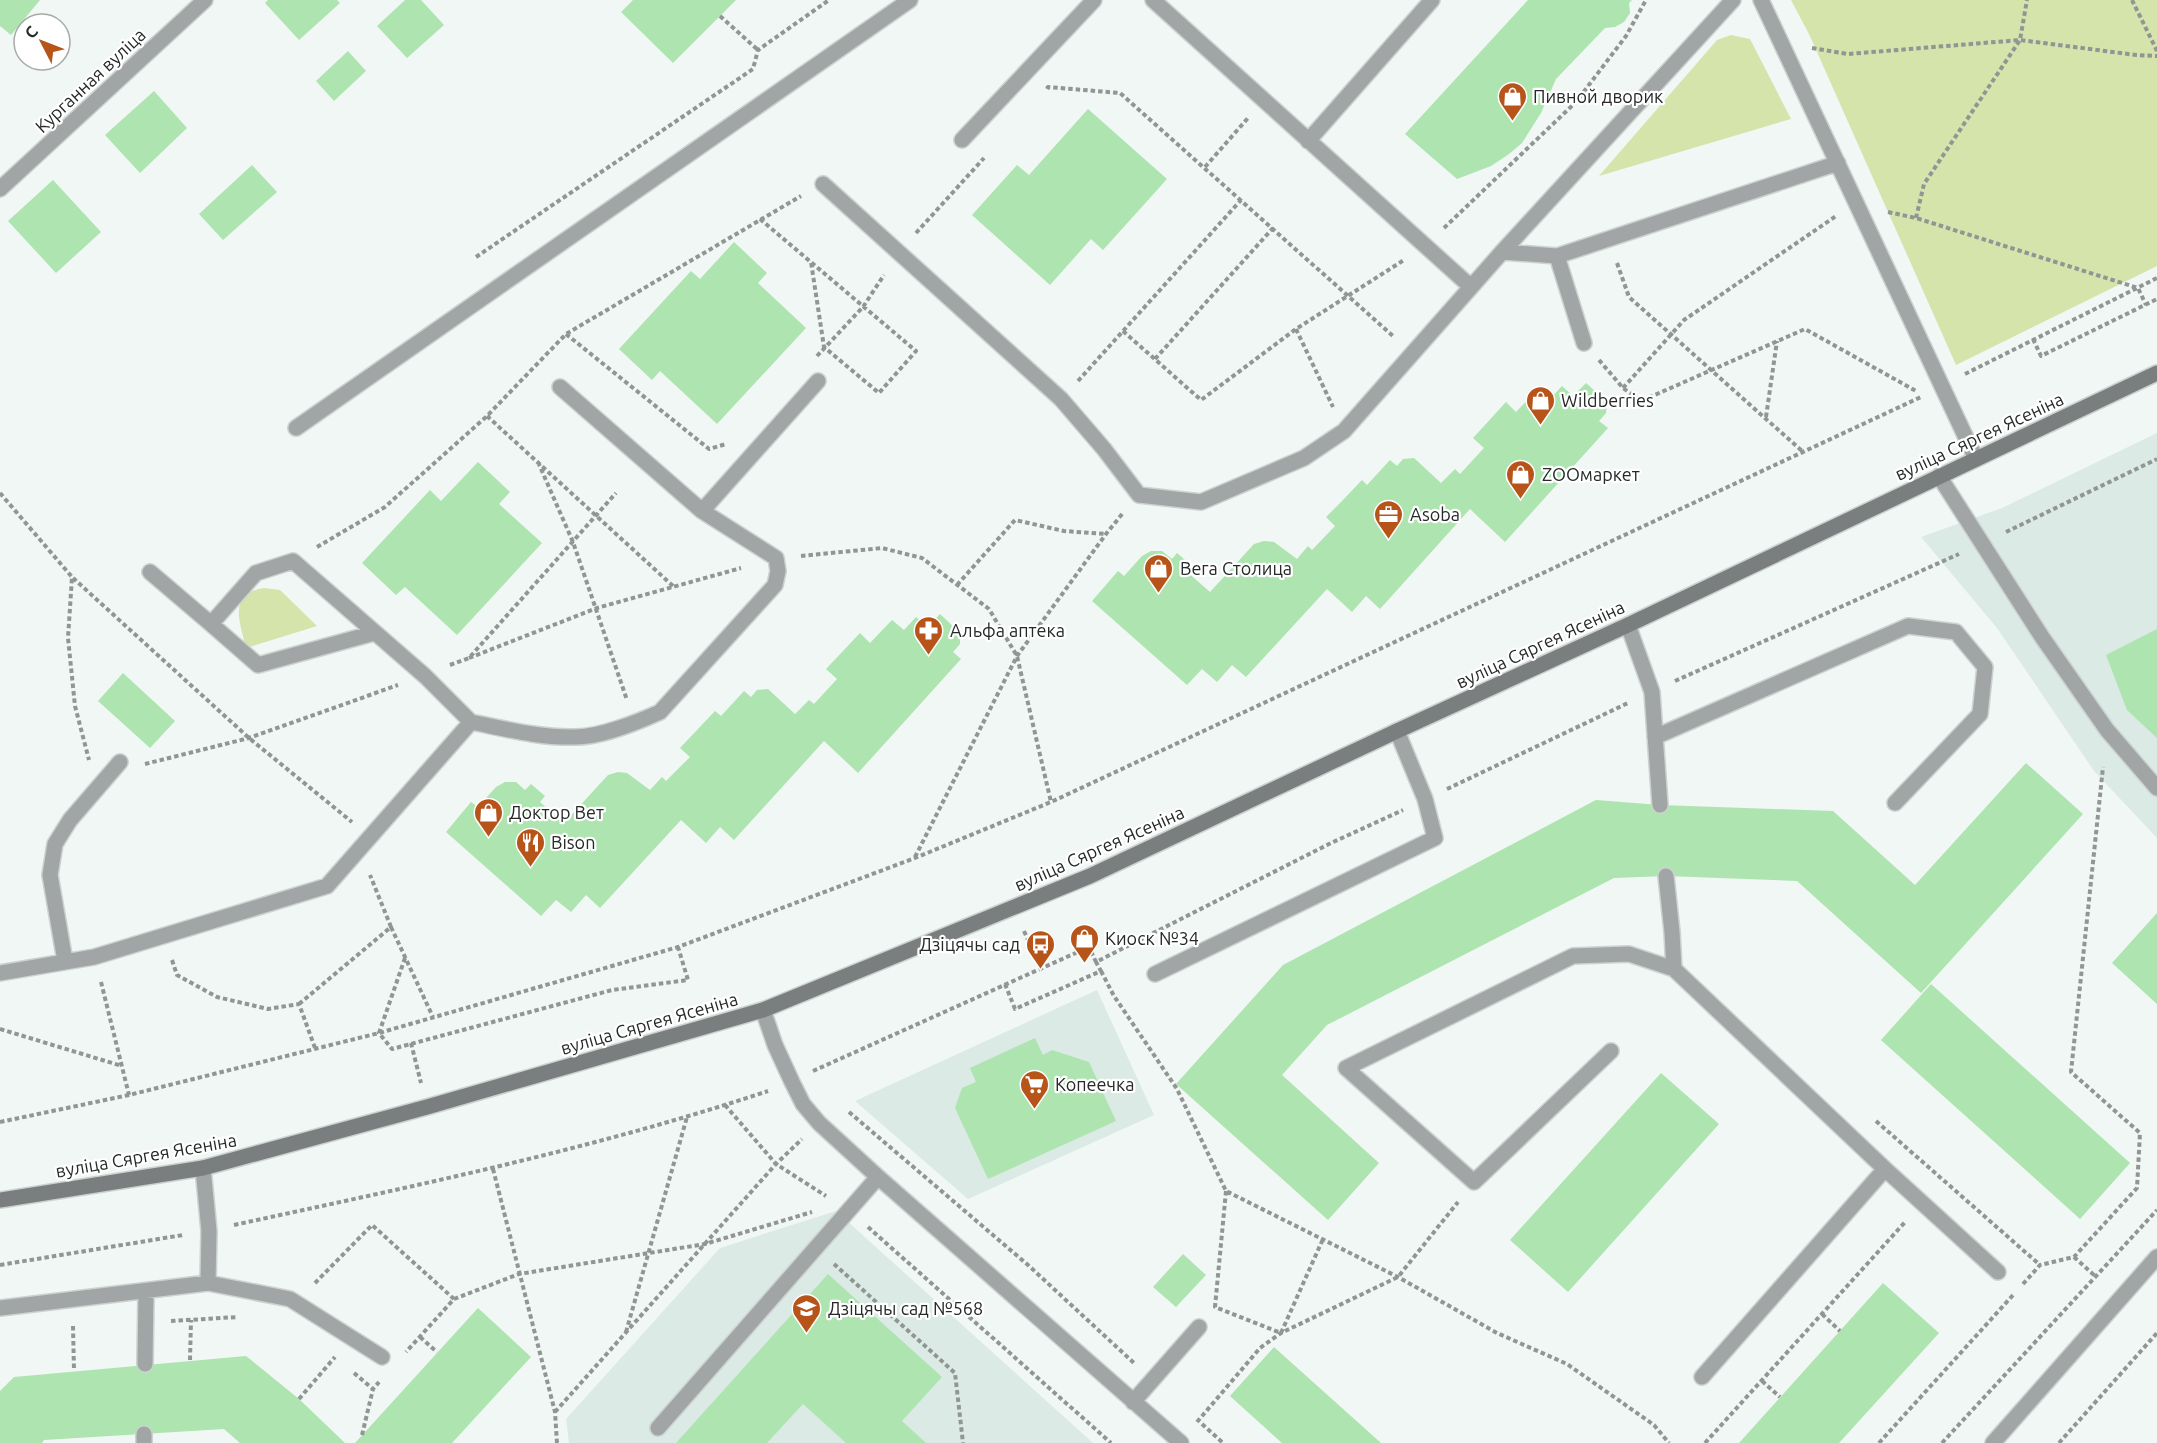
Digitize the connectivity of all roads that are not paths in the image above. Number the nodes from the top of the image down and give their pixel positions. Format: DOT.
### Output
graph roads {
  1 [pos="205,0"];
  2 [pos="910,0"];
  3 [pos="1094,0"];
  4 [pos="1153,0"];
  5 [pos="1432,0"];
  6 [pos="1733,0"];
  7 [pos="1761,0"];
  8 [pos="962,140"];
  9 [pos="1308,141"];
  10 [pos="1838,163"];
  11 [pos="823,184"];
  12 [pos="0,189"];
  13 [pos="1502,252"];
  14 [pos="1557,256"];
  15 [pos="1471,287"];
  16 [pos="1584,343"];
  17 [pos="2157,373"];
  18 [pos="818,381"];
  19 [pos="560,387"];
  20 [pos="296,428"];
  21 [pos="1976,459"];
  22 [pos="1939,476"];
  23 [pos="702,511"];
  24 [pos="150,572"];
  25 [pos="211,624"];
  26 [pos="1628,625"];
  27 [pos="374,633"];
  28 [pos="471,722"];
  29 [pos="1397,731"];
  30 [pos="1655,737"];
  31 [pos="120,762"];
  32 [pos="2157,788"];
  33 [pos="1895,803"];
  34 [pos="1660,805"];
  35 [pos="1666,876"];
  36 [pos="65,961"];
  37 [pos="1674,969"];
  38 [pos="0,973"];
  39 [pos="1155,974"];
  40 [pos="763,1010"];
  41 [pos="1611,1051"];
  42 [pos="203,1168"];
  43 [pos="1885,1169"];
  44 [pos="878,1177"];
  45 [pos="0,1200"];
  46 [pos="2157,1257"];
  47 [pos="1998,1272"];
  48 [pos="208,1284"];
  49 [pos="146,1291"];
  50 [pos="0,1308"];
  51 [pos="1199,1327"];
  52 [pos="381,1357"];
  53 [pos="145,1364"];
  54 [pos="1702,1377"];
  55 [pos="1133,1402"];
  56 [pos="658,1428"];
  57 [pos="1180,1442"];
  58 [pos="1993,1443"];
  1 -- 12 [label="street, Курганная вуліца"];
  2 -- 20 [label="street"];
  3 -- 8 [label="street"];
  4 -- 9 [label="street"];
  5 -- 9 [label="street"];
  6 -- 13 [label="street"];
  7 -- 10 [label="street"];
  9 -- 15 [label="street"];
  10 -- 14 [label="street"];
  10 -- 21 [label="street"];
  11 -- 15 [label="street"];
  13 -- 14 [label="street"];
  13 -- 15 [label="street"];
  14 -- 16 [label="street"];
  17 -- 21 [label="main road, вуліца Сяргея Ясеніна"];
  18 -- 23 [label="street"];
  19 -- 23 [label="street"];
  21 -- 22 [label="main road, вуліца Сяргея Ясеніна"];
  22 -- 26 [label="main road, вуліца Сяргея Ясеніна"];
  22 -- 32 [label="street"];
  23 -- 28 [label="street"];
  24 -- 25 [label="street"];
  25 -- 27 [label="street"];
  25 -- 27 [label="street"];
  26 -- 29 [label="main road, вуліца Сяргея Ясеніна"];
  26 -- 30 [label="street"];
  27 -- 28 [label="street"];
  28 -- 36 [label="street"];
  29 -- 39 [label="street"];
  29 -- 40 [label="main road, вуліца Сяргея Ясеніна"];
  30 -- 33 [label="street"];
  30 -- 34 [label="street"];
  31 -- 36 [label="street"];
  35 -- 37 [label="street"];
  36 -- 38 [label="street"];
  37 -- 41 [label="street"];
  37 -- 43 [label="street"];
  40 -- 42 [label="main road, вуліца Сяргея Ясеніна"];
  40 -- 44 [label="street"];
  42 -- 45 [label="main road, вуліца Сяргея Ясеніна"];
  42 -- 48 [label="street"];
  43 -- 47 [label="street"];
  43 -- 54 [label="street"];
  44 -- 55 [label="street"];
  44 -- 56 [label="street"];
  46 -- 58 [label="street"];
  48 -- 49 [label="street"];
  48 -- 52 [label="street"];
  49 -- 50 [label="street"];
  49 -- 53 [label="street"];
  51 -- 55 [label="street"];
  55 -- 57 [label="street"];
}
